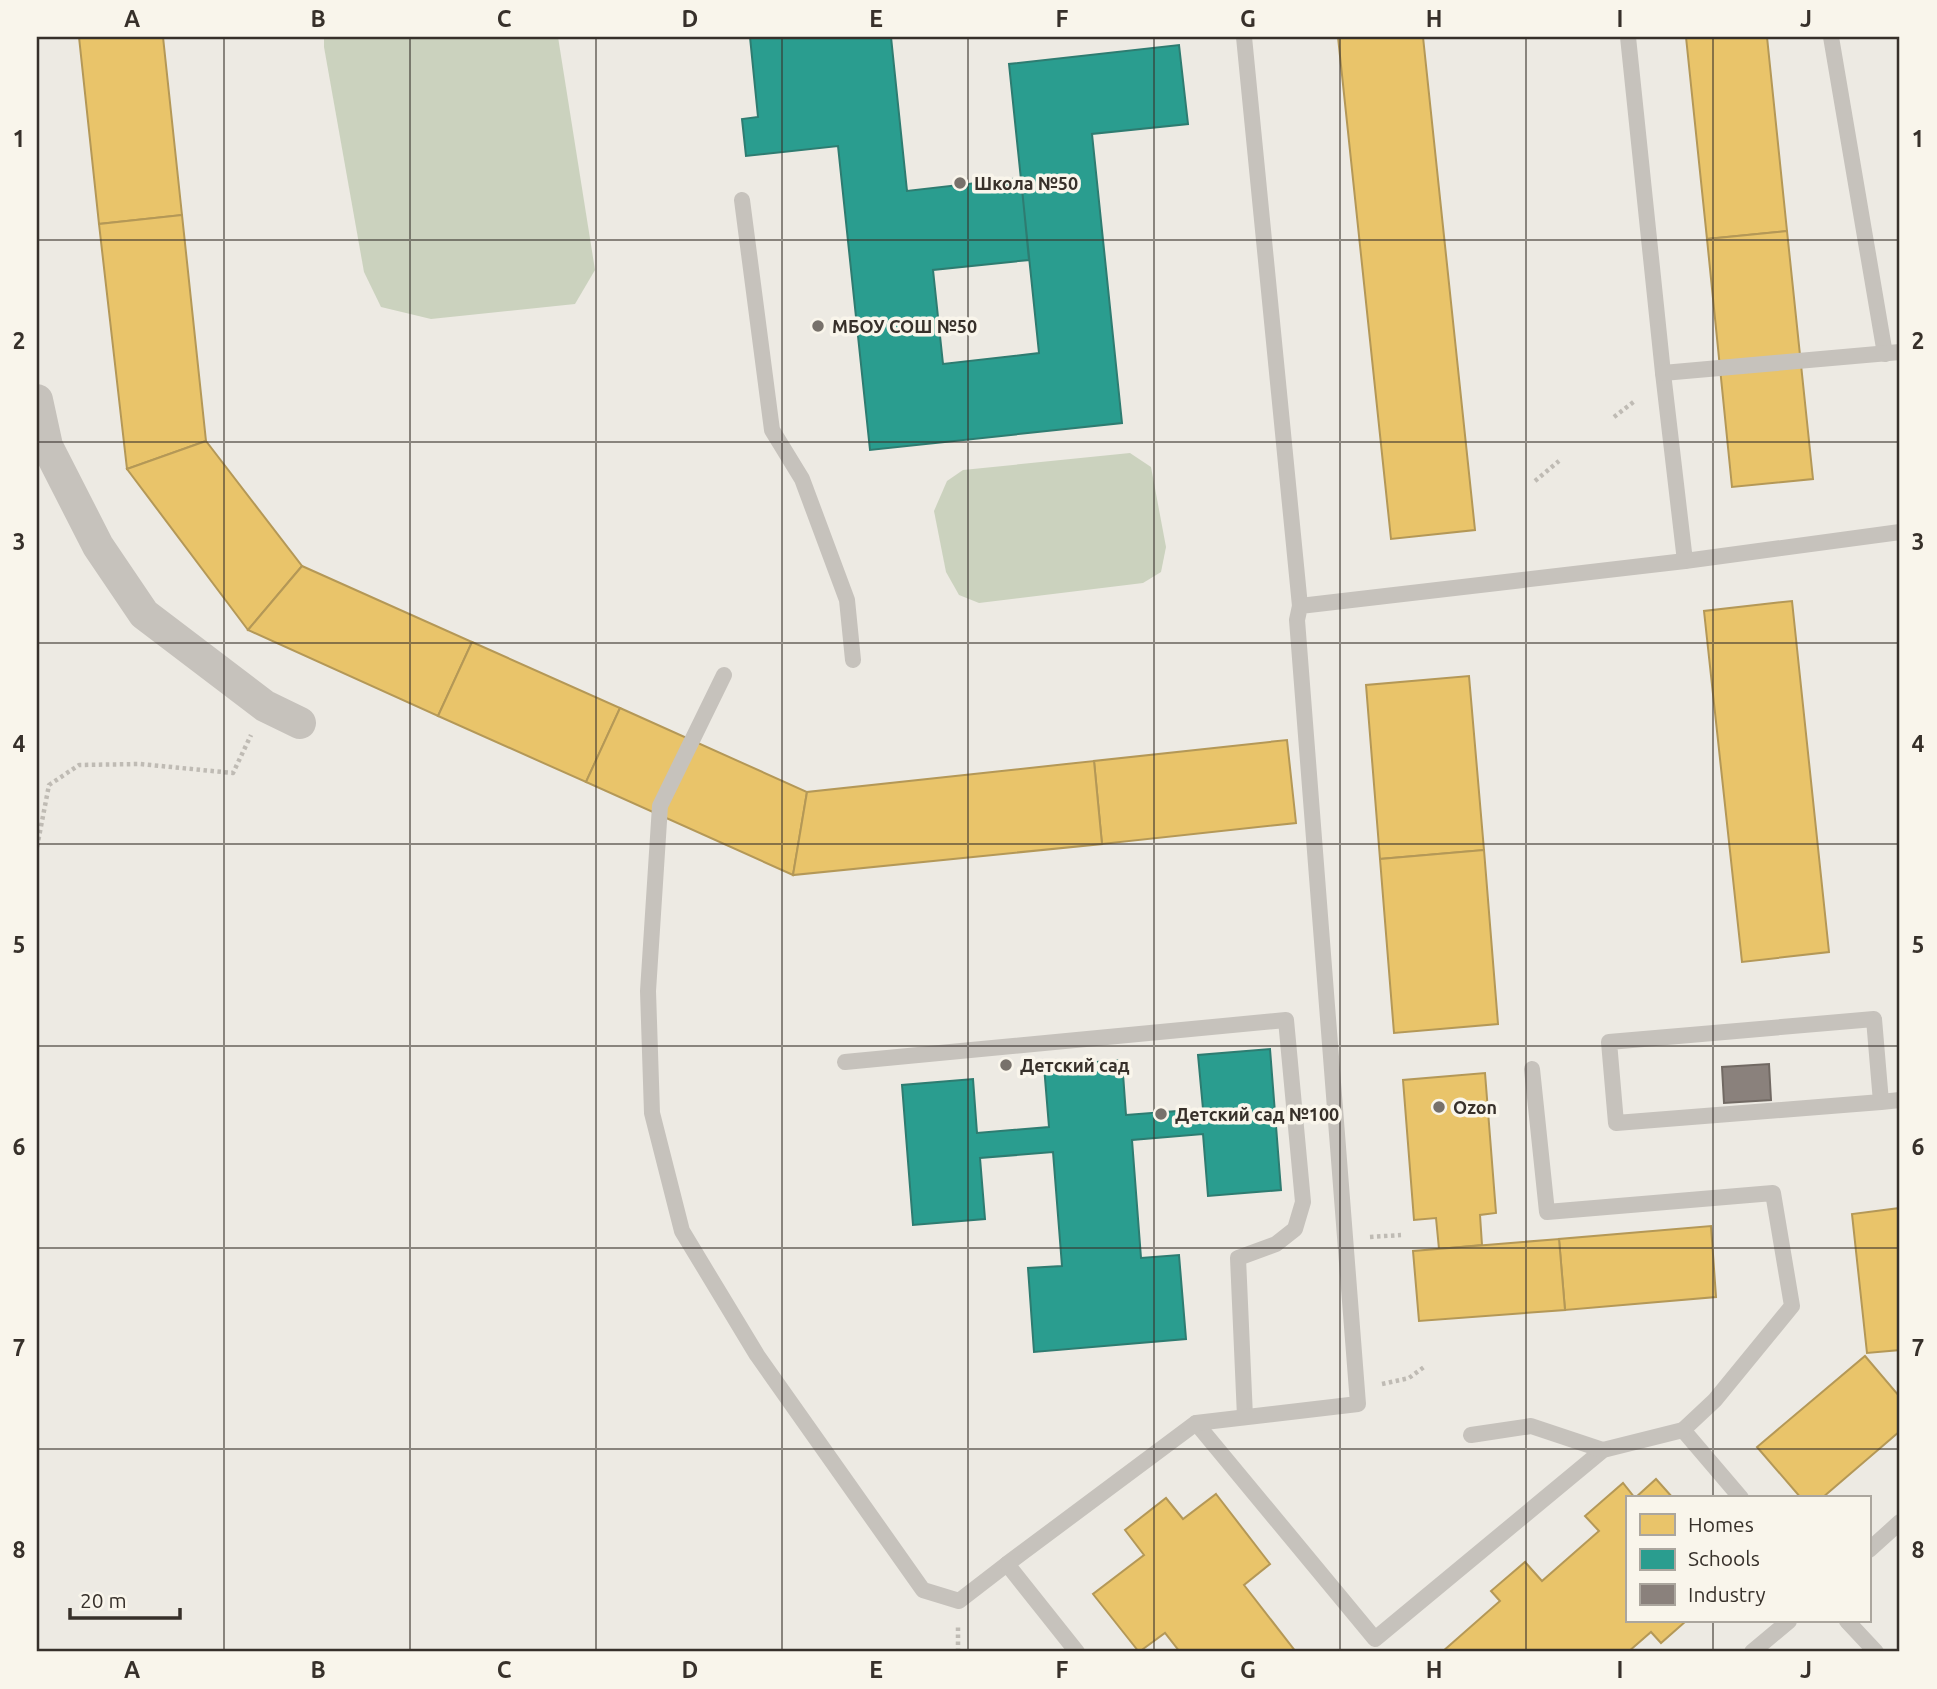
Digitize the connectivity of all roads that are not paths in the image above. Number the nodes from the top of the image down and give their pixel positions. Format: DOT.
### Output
graph roads {
  1 [pos="1244,37"];
  2 [pos="1628,37"];
  3 [pos="1831,37"];
  4 [pos="742,200"];
  5 [pos="1893,353"];
  6 [pos="1663,373"];
  7 [pos="37,400"];
  8 [pos="1900,532"];
  9 [pos="1685,561"];
  10 [pos="1300,606"];
  11 [pos="853,660"];
  12 [pos="724,675"];
  13 [pos="300,723"];
  14 [pos="845,1062"];
  15 [pos="1532,1069"];
  16 [pos="1900,1100"];
  17 [pos="1881,1101"];
  18 [pos="1245,1417"];
  19 [pos="1196,1423"];
  20 [pos="1683,1430"];
  21 [pos="1471,1436"];
  22 [pos="1603,1450"];
  23 [pos="1739,1496"];
  24 [pos="1900,1522"];
  25 [pos="1870,1549"];
  26 [pos="1007,1564"];
  27 [pos="1788,1622"];
  28 [pos="1848,1622"];
  29 [pos="1077,1652"];
  30 [pos="1752,1652"];
  31 [pos="1876,1652"];
  1 -- 10 [label="lane"];
  2 -- 6 [label="lane"];
  3 -- 5 [label="lane"];
  4 -- 11 [label="lane"];
  5 -- 6 [label="lane"];
  6 -- 9 [label="lane"];
  7 -- 13 [label="street"];
  8 -- 9 [label="lane"];
  9 -- 10 [label="lane"];
  10 -- 18 [label="lane"];
  12 -- 26 [label="lane"];
  14 -- 18 [label="lane"];
  15 -- 20 [label="lane"];
  16 -- 17 [label="lane"];
  17 -- 17 [label="lane"];
  18 -- 19 [label="lane"];
  19 -- 22 [label="lane"];
  19 -- 26 [label="lane"];
  20 -- 22 [label="lane"];
  20 -- 23 [label="lane"];
  21 -- 22 [label="lane"];
  24 -- 25 [label="lane"];
  26 -- 29 [label="lane"];
  27 -- 30 [label="lane"];
  28 -- 31 [label="lane"];
}
